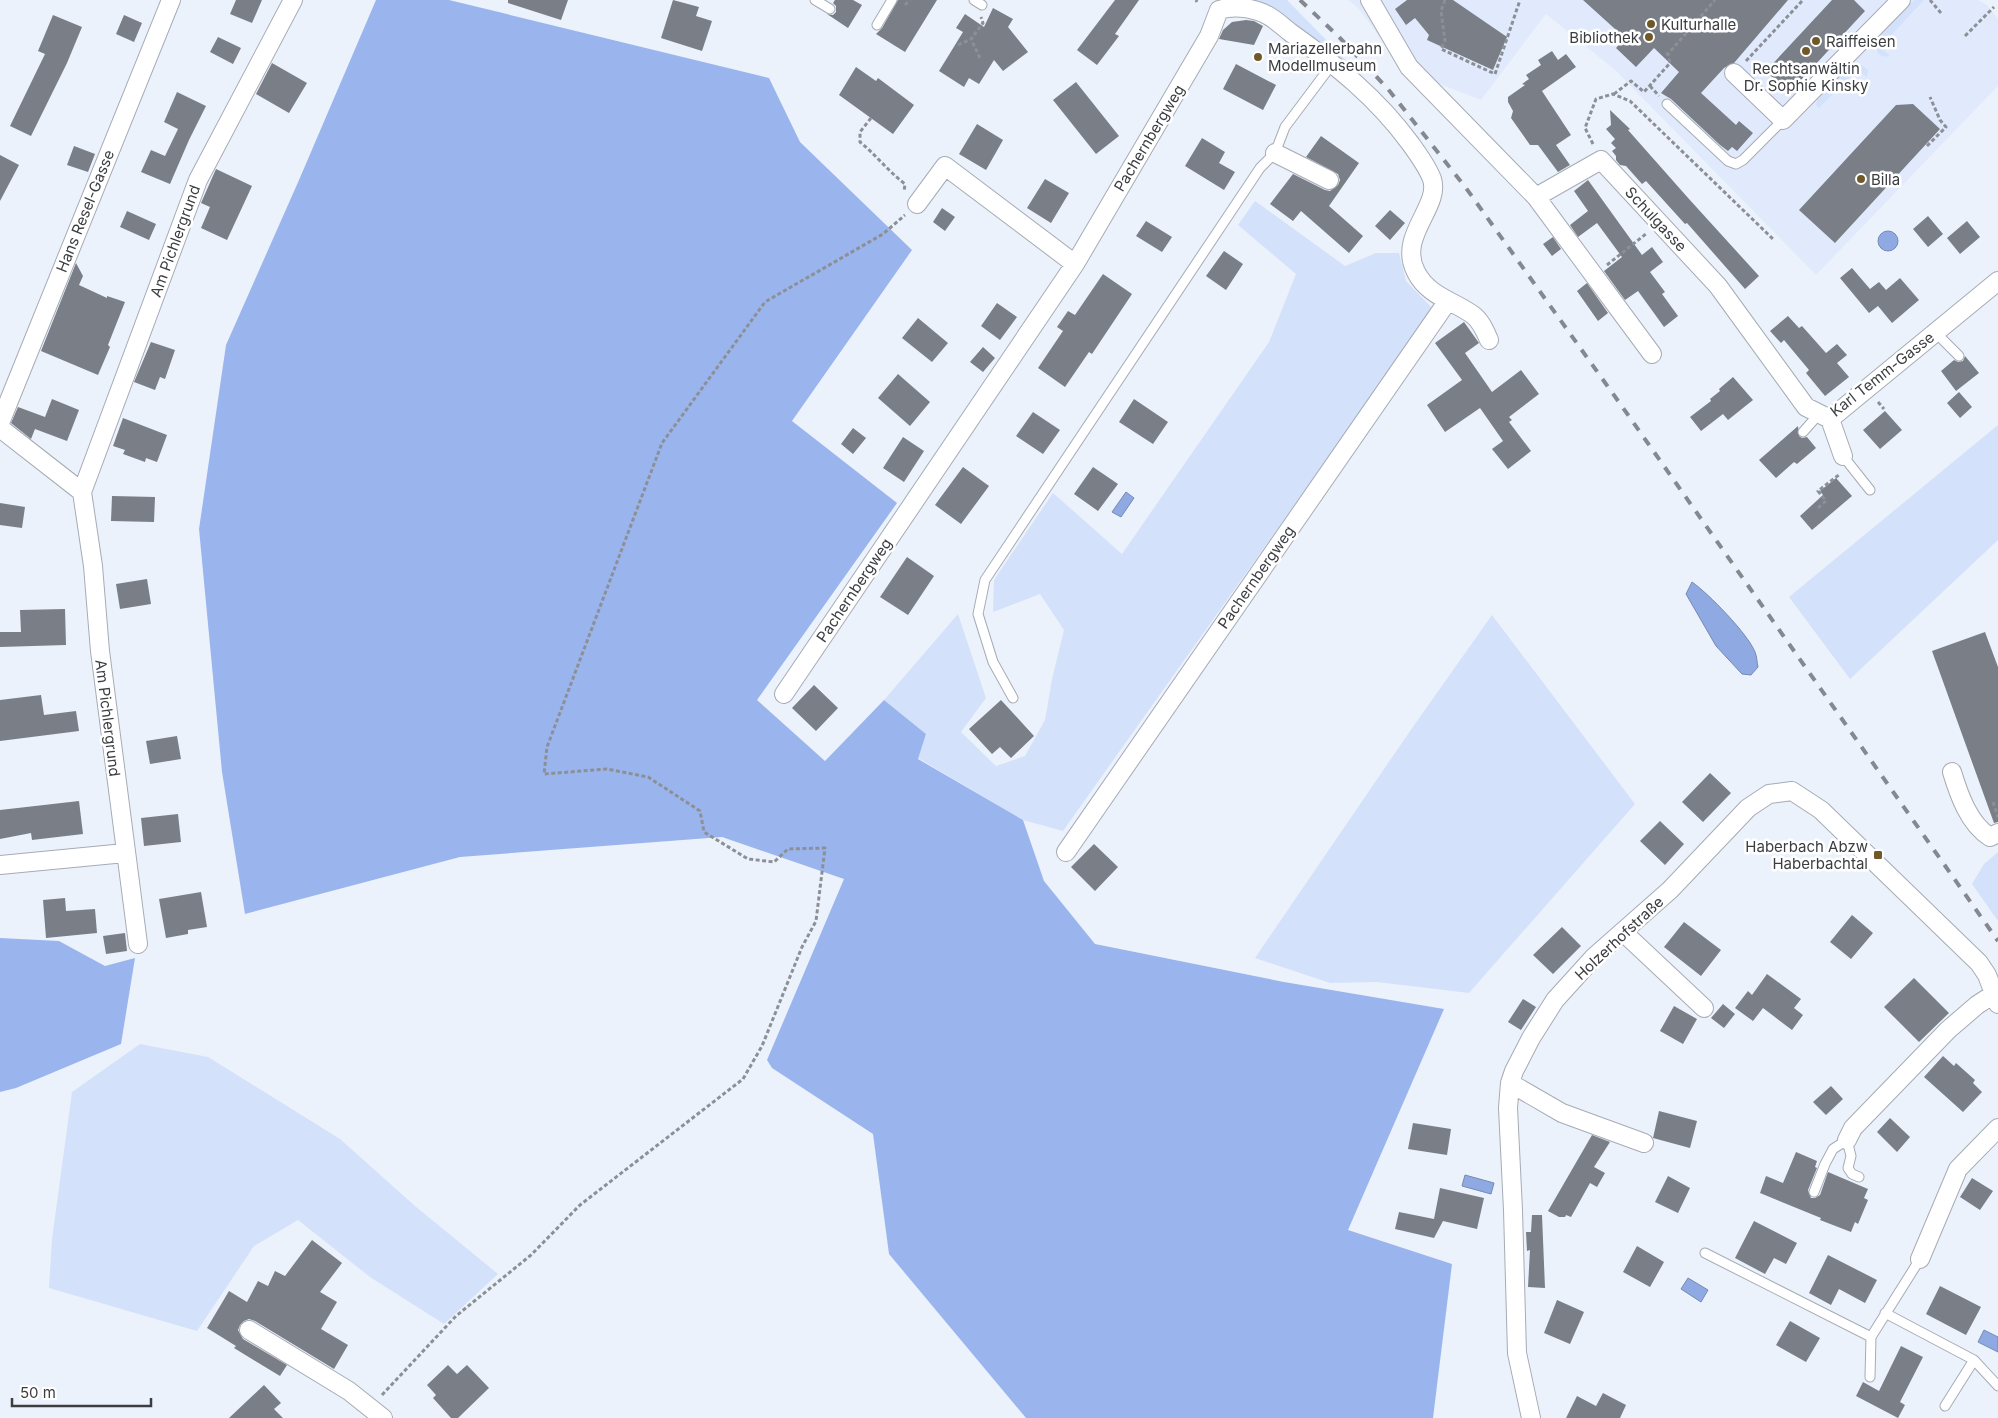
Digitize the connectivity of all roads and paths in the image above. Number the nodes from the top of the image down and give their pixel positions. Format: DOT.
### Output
graph roads {
  1 [pos="171,0"];
  2 [pos="294,0"];
  3 [pos="815,0"];
  4 [pos="892,0"];
  5 [pos="1368,0"];
  6 [pos="1445,0"];
  7 [pos="1520,0"];
  8 [pos="1715,0"];
  9 [pos="1804,0"];
  10 [pos="1901,0"];
  11 [pos="1930,0"];
  12 [pos="978,2"];
  13 [pos="1206,3"];
  14 [pos="1994,7"];
  15 [pos="830,8"];
  16 [pos="1941,13"];
  17 [pos="877,25"];
  18 [pos="1965,36"];
  19 [pos="971,39"];
  20 [pos="958,45"];
  21 [pos="980,58"];
  22 [pos="1333,63"];
  23 [pos="1734,73"];
  24 [pos="1613,94"];
  25 [pos="1930,97"];
  26 [pos="1667,104"];
  27 [pos="871,118"];
  28 [pos="1783,120"];
  29 [pos="1927,146"];
  30 [pos="1275,153"];
  31 [pos="1601,160"];
  32 [pos="1329,180"];
  33 [pos="1536,197"];
  34 [pos="910,199"];
  35 [pos="1660,223"];
  36 [pos="1773,239"];
  37 [pos="1075,264"];
  38 [pos="1593,276"];
  39 [pos="1998,281"];
  40 [pos="1446,302"];
  41 [pos="1935,332"];
  42 [pos="1755,338"];
  43 [pos="1489,340"];
  44 [pos="1652,354"];
  45 [pos="1959,356"];
  46 [pos="1824,417"];
  47 [pos="0,423"];
  48 [pos="0,428"];
  49 [pos="1803,432"];
  50 [pos="1844,456"];
  51 [pos="1870,490"];
  52 [pos="82,492"];
  53 [pos="1818,508"];
  54 [pos="784,694"];
  55 [pos="1013,698"];
  56 [pos="1952,772"];
  57 [pos="1993,802"];
  58 [pos="1998,817"];
  59 [pos="1998,834"];
  60 [pos="1066,852"];
  61 [pos="125,853"];
  62 [pos="0,865"];
  63 [pos="1623,932"];
  64 [pos="138,944"];
  65 [pos="1996,999"];
  66 [pos="1704,1008"];
  67 [pos="1510,1083"];
  68 [pos="1998,1128"];
  69 [pos="1847,1140"];
  70 [pos="1644,1143"];
  71 [pos="1859,1178"];
  72 [pos="1814,1192"];
  73 [pos="1705,1253"];
  74 [pos="1920,1259"];
  75 [pos="1885,1313"];
  76 [pos="249,1330"];
  77 [pos="1871,1337"];
  78 [pos="1974,1360"];
  79 [pos="1870,1377"];
  80 [pos="1998,1386"];
  81 [pos="1945,1406"];
  82 [pos="376,1413"];
  83 [pos="1531,1418"];
  1 -- 47 [label="street, Hans Resel-Gasse"];
  2 -- 52 [label="street, Am Pichlergrund"];
  3 -- 15 [label="lane"];
  4 -- 17 [label="lane"];
  5 -- 33 [label="street"];
  6 -- 7 [label="path"];
  8 -- 24 [label="path"];
  9 -- 23 [label="path"];
  10 -- 28 [label="street"];
  11 -- 16 [label="path"];
  12 -- 19 [label="path"];
  13 -- 22 [label="street, Pachernbergweg"];
  13 -- 37 [label="street, Pachernbergweg"];
  14 -- 18 [label="path"];
  19 -- 20 [label="path"];
  19 -- 21 [label="path"];
  22 -- 30 [label="lane"];
  22 -- 40 [label="street, Pachernbergweg"];
  23 -- 28 [label="street"];
  24 -- 31 [label="path"];
  24 -- 36 [label="path"];
  25 -- 29 [label="path"];
  26 -- 28 [label="lane"];
  27 -- 34 [label="path"];
  30 -- 32 [label="street"];
  30 -- 55 [label="lane"];
  31 -- 33 [label="street"];
  31 -- 35 [label="street, Schulgasse"];
  33 -- 38 [label="street"];
  34 -- 37 [label="street"];
  34 -- 82 [label="path"];
  35 -- 38 [label="path"];
  35 -- 42 [label="street, Schulgasse"];
  37 -- 54 [label="street, Pachernbergweg"];
  38 -- 44 [label="street"];
  39 -- 41 [label="street, Karl Temm-Gasse"];
  40 -- 43 [label="street, Pachernbergweg"];
  40 -- 60 [label="street, Pachernbergweg"];
  41 -- 45 [label="lane"];
  41 -- 46 [label="street, Karl Temm-Gasse"];
  42 -- 46 [label="street, Karl Temm-Gasse"];
  46 -- 49 [label="lane"];
  46 -- 50 [label="street"];
  48 -- 52 [label="street"];
  50 -- 51 [label="lane"];
  50 -- 53 [label="path"];
  52 -- 61 [label="street, Am Pichlergrund"];
  56 -- 59 [label="street"];
  57 -- 58 [label="path"];
  61 -- 62 [label="street"];
  61 -- 64 [label="street, Am Pichlergrund"];
  63 -- 65 [label="street, Holzerhofstraße"];
  63 -- 66 [label="street"];
  63 -- 67 [label="street, Holzerhofstraße"];
  65 -- 69 [label="street, Holzerhofstraße"];
  67 -- 70 [label="street"];
  67 -- 83 [label="street, Holzerhofstraße"];
  68 -- 74 [label="street"];
  69 -- 71 [label="lane"];
  69 -- 72 [label="lane"];
  73 -- 77 [label="lane"];
  74 -- 75 [label="lane"];
  75 -- 77 [label="lane"];
  75 -- 78 [label="lane"];
  76 -- 82 [label="street"];
  77 -- 79 [label="lane"];
  78 -- 80 [label="lane"];
  78 -- 81 [label="lane"];
}
